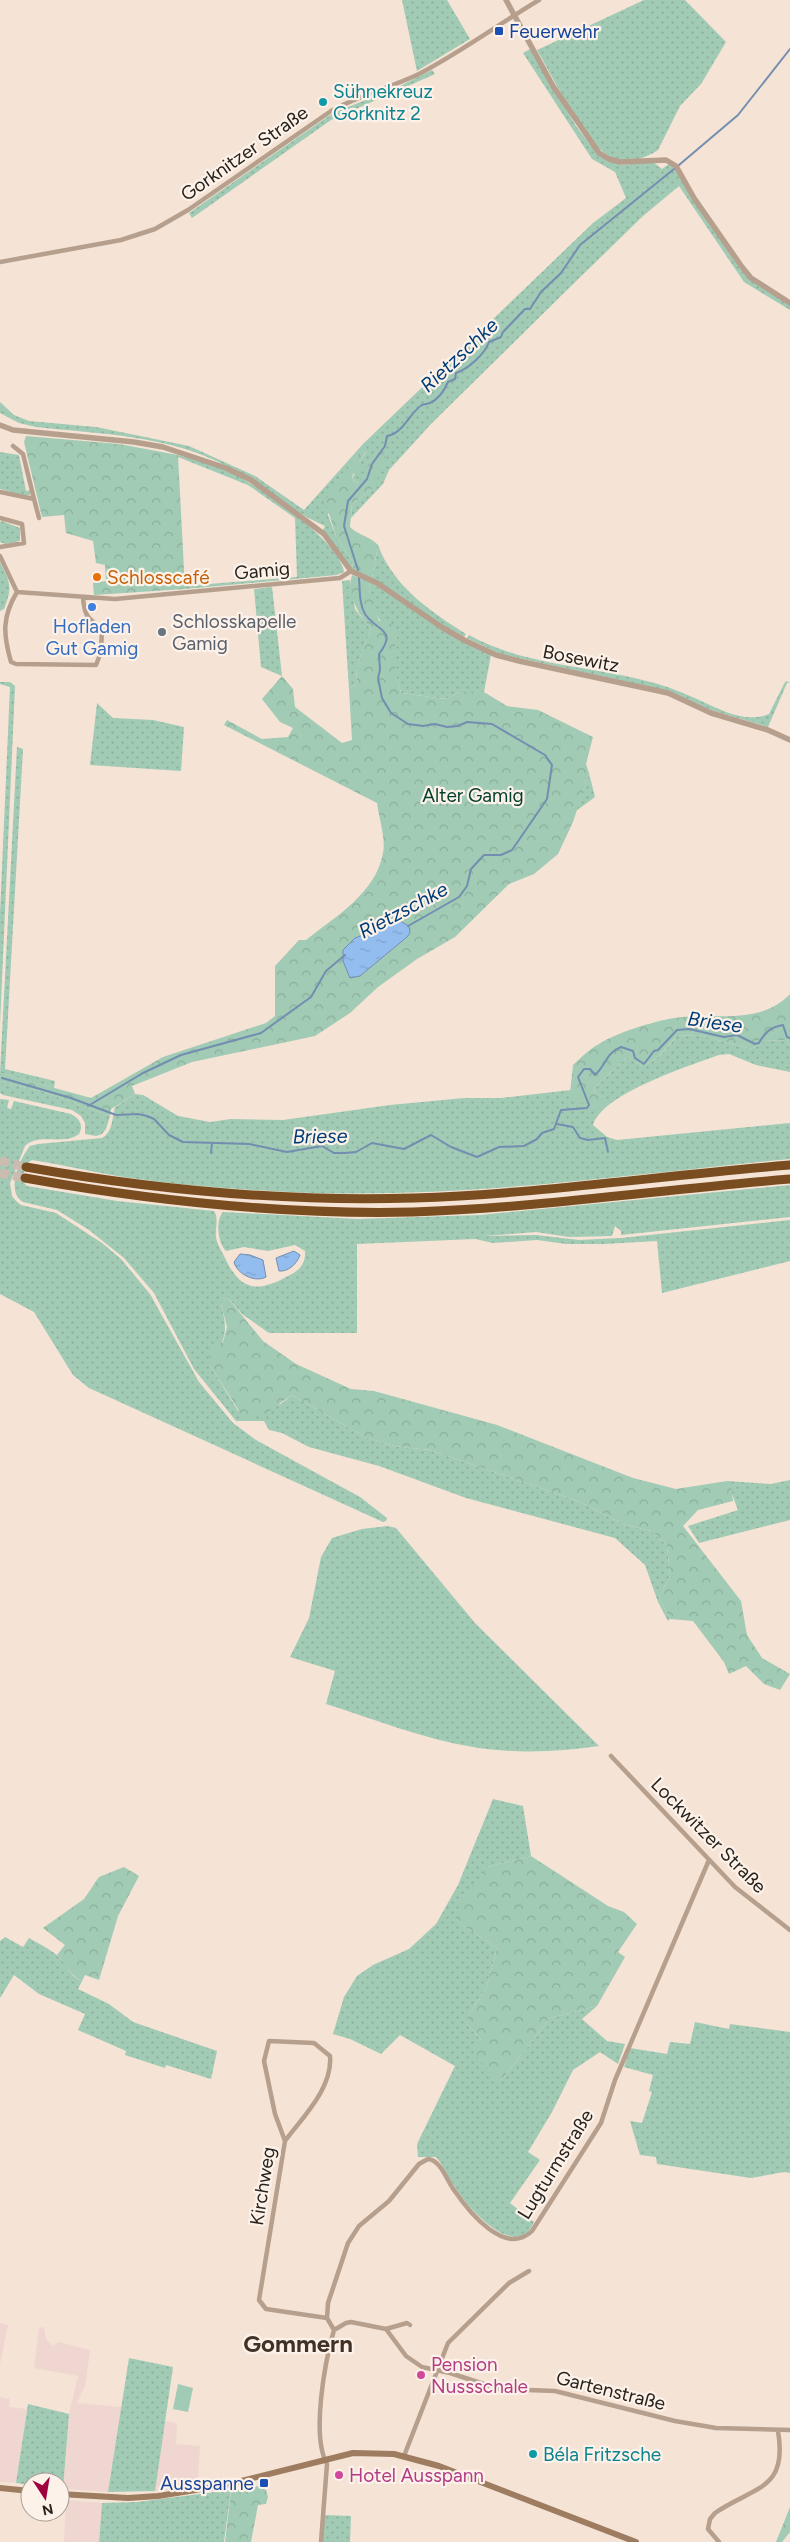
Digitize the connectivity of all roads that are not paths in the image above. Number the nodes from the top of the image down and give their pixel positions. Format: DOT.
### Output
graph roads {
  1 [pos="506,0"];
  2 [pos="540,0"];
  3 [pos="515,14"];
  4 [pos="0,262"];
  5 [pos="790,303"];
  6 [pos="0,425"];
  7 [pos="13,446"];
  8 [pos="0,492"];
  9 [pos="34,499"];
  10 [pos="0,518"];
  11 [pos="39,518"];
  12 [pos="0,547"];
  13 [pos="0,556"];
  14 [pos="351,571"];
  15 [pos="16,592"];
  16 [pos="83,597"];
  17 [pos="790,740"];
  18 [pos="790,1165"];
  19 [pos="26,1167"];
  20 [pos="24,1178"];
  21 [pos="790,1179"];
  22 [pos="612,1756"];
  23 [pos="709,1860"];
  24 [pos="790,1930"];
  25 [pos="285,2141"];
  26 [pos="529,2271"];
  27 [pos="326,2318"];
  28 [pos="410,2325"];
  29 [pos="386,2329"];
  30 [pos="334,2330"];
  31 [pos="435,2370"];
  32 [pos="790,2430"];
  33 [pos="778,2431"];
  34 [pos="404,2456"];
  35 [pos="324,2459"];
  36 [pos="0,2488"];
  37 [pos="20,2490"];
  38 [pos="70,2495"];
  39 [pos="321,2542"];
  40 [pos="636,2542"];
  41 [pos="719,2542"];
  1 -- 3 [label="street"];
  2 -- 3 [label="street, Gorknitzer Straße"];
  3 -- 4 [label="street, Gorknitzer Straße"];
  3 -- 5 [label="street"];
  6 -- 14 [label="street"];
  7 -- 9 [label="street"];
  8 -- 9 [label="street"];
  9 -- 11 [label="street"];
  10 -- 12 [label="street"];
  13 -- 15 [label="street"];
  14 -- 16 [label="street, Gamig"];
  14 -- 17 [label="street, Bosewitz"];
  15 -- 16 [label="street, Gamig"];
  15 -- 16 [label="street"];
  18 -- 19 [label="highway"];
  20 -- 21 [label="highway"];
  22 -- 23 [label="street, Lockwitzer Straße"];
  23 -- 24 [label="street, Lockwitzer Straße"];
  23 -- 27 [label="street, Lugturmstraße"];
  25 -- 25 [label="street, Kirchweg"];
  25 -- 27 [label="street, Kirchweg"];
  26 -- 31 [label="street"];
  27 -- 30 [label="street"];
  28 -- 29 [label="street"];
  29 -- 30 [label="street"];
  29 -- 31 [label="street, Gartenstraße"];
  30 -- 35 [label="street"];
  31 -- 33 [label="street, Gartenstraße"];
  31 -- 34 [label="street"];
  32 -- 33 [label="street, Gartenstraße"];
  33 -- 41 [label="street"];
  34 -- 35 [label="main road"];
  34 -- 40 [label="main road"];
  35 -- 38 [label="main road"];
  35 -- 39 [label="street"];
  36 -- 37 [label="main road"];
}
